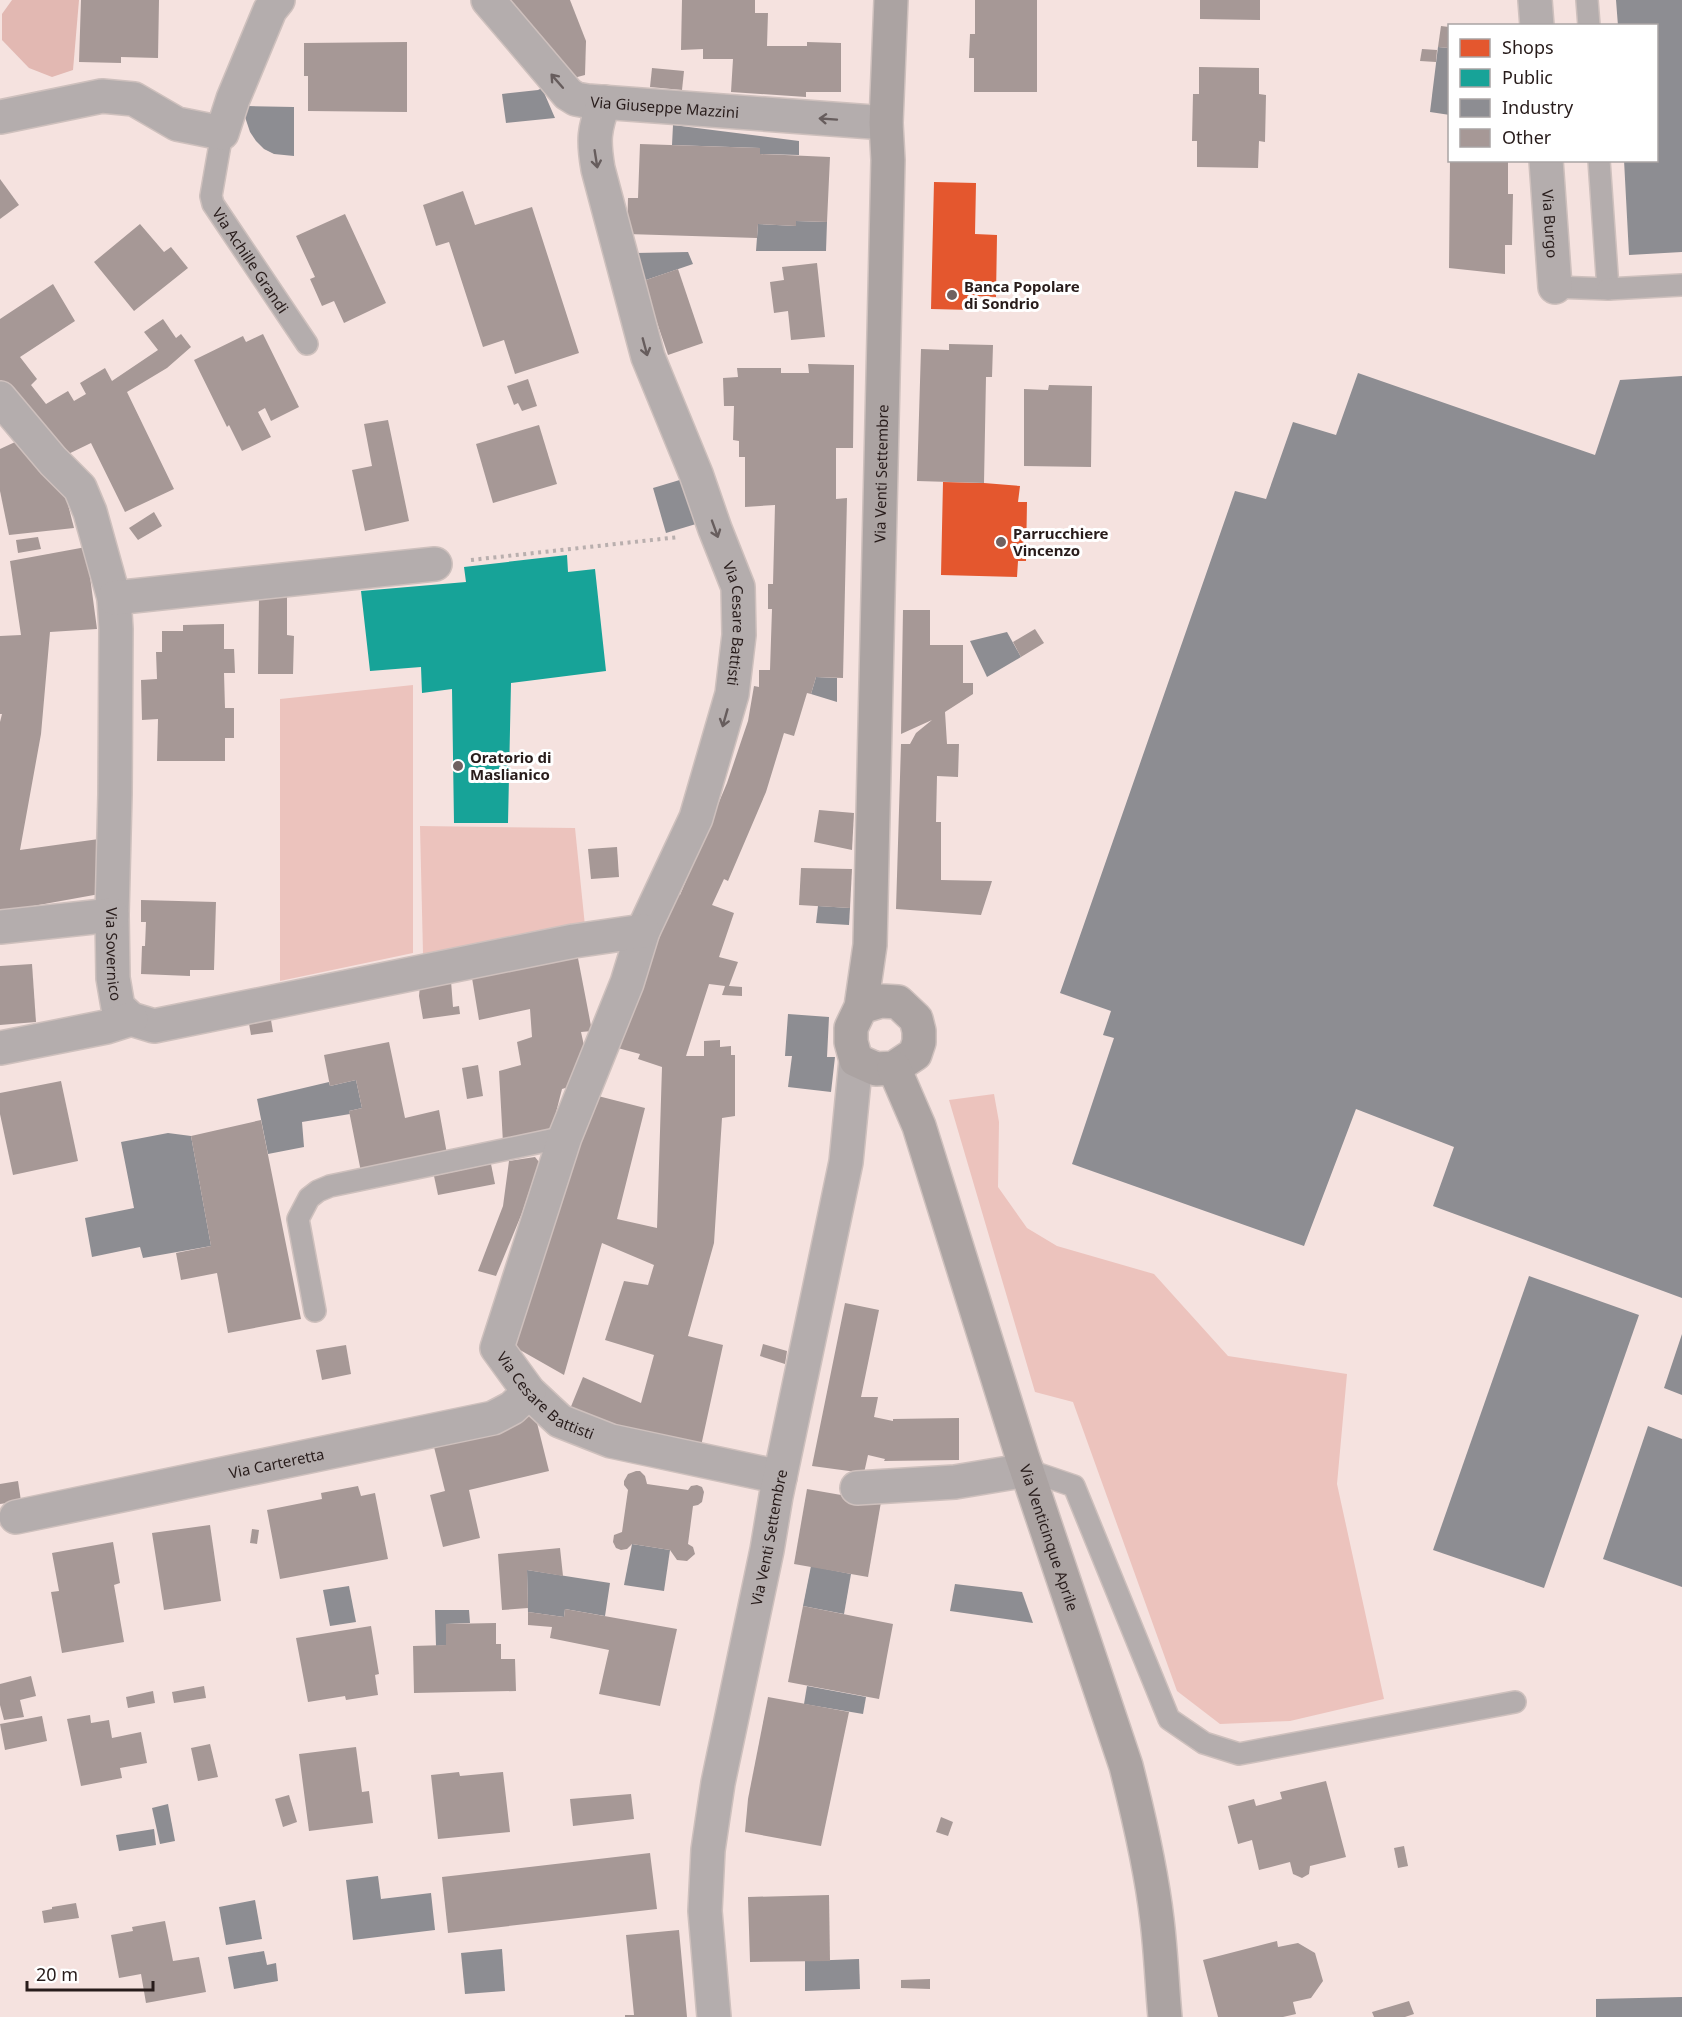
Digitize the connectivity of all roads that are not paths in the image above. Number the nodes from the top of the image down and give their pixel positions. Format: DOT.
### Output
graph roads {
  1 [pos="279,0"];
  2 [pos="488,0"];
  3 [pos="891,0"];
  4 [pos="1535,0"];
  5 [pos="1587,0"];
  6 [pos="1537,24"];
  7 [pos="1589,24"];
  8 [pos="604,102"];
  9 [pos="0,117"];
  10 [pos="886,123"];
  11 [pos="222,133"];
  12 [pos="1546,162"];
  13 [pos="1599,162"];
  14 [pos="1682,285"];
  15 [pos="1555,287"];
  16 [pos="1608,289"];
  17 [pos="307,344"];
  18 [pos="0,398"];
  19 [pos="435,564"];
  20 [pos="114,598"];
  21 [pos="112,915"];
  22 [pos="0,927"];
  23 [pos="643,931"];
  24 [pos="870,945"];
  25 [pos="898,1002"];
  26 [pos="861,1007"];
  27 [pos="131,1019"];
  28 [pos="0,1048"];
  29 [pos="856,1060"];
  30 [pos="894,1068"];
  31 [pos="565,1137"];
  32 [pos="315,1311"];
  33 [pos="528,1392"];
  34 [pos="1027,1470"];
  35 [pos="780,1477"];
  36 [pos="857,1488"];
  37 [pos="16,1517"];
  38 [pos="1515,1702"];
  39 [pos="714,2017"];
  40 [pos="1165,2017"];
  1 -- 11 [label="street, Via Achille Grandi"];
  8 -- 2 [label="street, Via Giuseppe Mazzini, one-way"];
  3 -- 10 [label="street, Via Venti Settembre"];
  4 -- 6 [label="street"];
  5 -- 7 [label="lane"];
  10 -- 8 [label="street, Via Giuseppe Mazzini, one-way"];
  8 -- 23 [label="street, Via Cesare Battisti, one-way"];
  9 -- 11 [label="street"];
  10 -- 24 [label="street, Via Venti Settembre"];
  11 -- 17 [label="lane, Via Achille Grandi"];
  12 -- 15 [label="street, Via Burgo"];
  13 -- 16 [label="lane"];
  14 -- 16 [label="lane"];
  15 -- 16 [label="lane"];
  18 -- 20 [label="street, Via Sovernico"];
  19 -- 20 [label="street"];
  20 -- 21 [label="street, Via Sovernico"];
  21 -- 22 [label="street"];
  21 -- 27 [label="street, Via Sovernico"];
  23 -- 27 [label="street, Via Sovernico"];
  23 -- 31 [label="street, Via Cesare Battisti"];
  24 -- 25 [label="street, Via Venti Settembre"];
  24 -- 26 [label="street, Via Venti Settembre"];
  25 -- 26 [label="street"];
  25 -- 30 [label="street"];
  26 -- 29 [label="street"];
  27 -- 28 [label="street"];
  29 -- 30 [label="street"];
  29 -- 35 [label="street, Via Venti Settembre"];
  30 -- 34 [label="street, Via Venticinque Aprile"];
  31 -- 32 [label="lane"];
  31 -- 33 [label="street, Via Cesare Battisti"];
  33 -- 35 [label="street, Via Cesare Battisti"];
  33 -- 37 [label="street, Via Carteretta"];
  34 -- 36 [label="street"];
  34 -- 38 [label="lane"];
  34 -- 40 [label="street, Via Venticinque Aprile"];
  35 -- 39 [label="street, Via Venti Settembre"];
}
